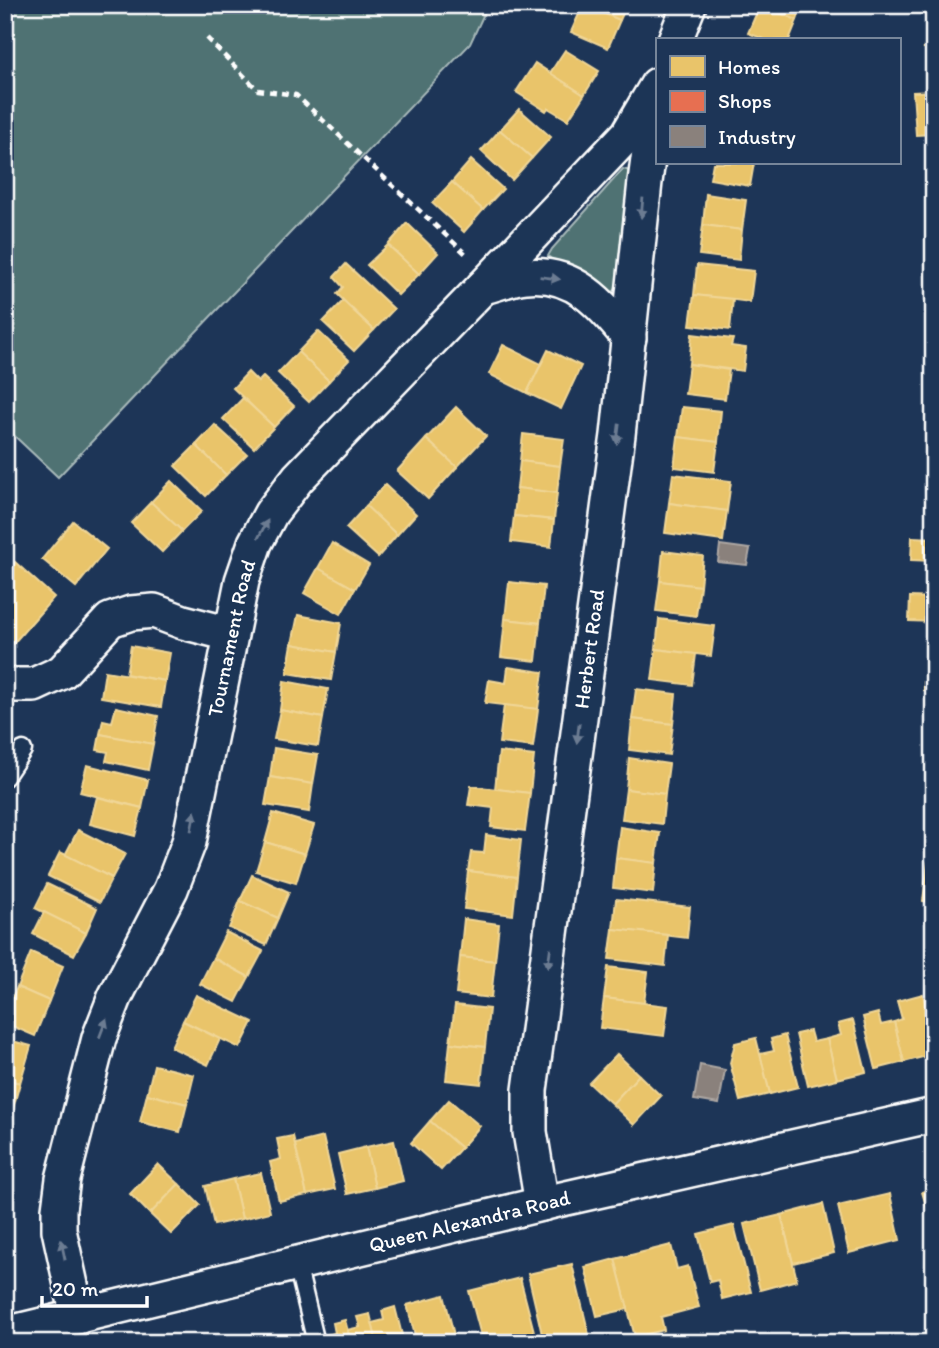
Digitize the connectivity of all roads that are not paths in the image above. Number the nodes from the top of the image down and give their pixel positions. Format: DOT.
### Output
graph roads {
  1 [pos="689,5"];
  2 [pos="676,38"];
  3 [pos="656,87"];
  4 [pos="656,100"];
  5 [pos="487,283"];
  6 [pos="629,338"];
  7 [pos="230,634"];
  8 [pos="5,685"];
  9 [pos="23,750"];
  10 [pos="5,777"];
  11 [pos="934,1115"];
  12 [pos="542,1204"];
  13 [pos="297,1264"];
  14 [pos="78,1317"];
  15 [pos="5,1334"];
  16 [pos="316,1343"];
  1 -- 2 [label="street"];
  3 -- 5 [label="street, Tournament Road"];
  4 -- 6 [label="street, Herbert Road, one-way"];
  5 -- 6 [label="street, one-way"];
  7 -- 5 [label="street, Tournament Road, one-way"];
  6 -- 12 [label="street, Herbert Road, one-way"];
  7 -- 8 [label="street"];
  14 -- 7 [label="street, Tournament Road, one-way"];
  9 -- 10 [label="lane"];
  11 -- 12 [label="street, Queen Alexandra Road"];
  12 -- 13 [label="street, Queen Alexandra Road"];
  13 -- 14 [label="street, Queen Alexandra Road"];
  13 -- 16 [label="lane"];
  14 -- 15 [label="street, Queen Alexandra Road"];
}
